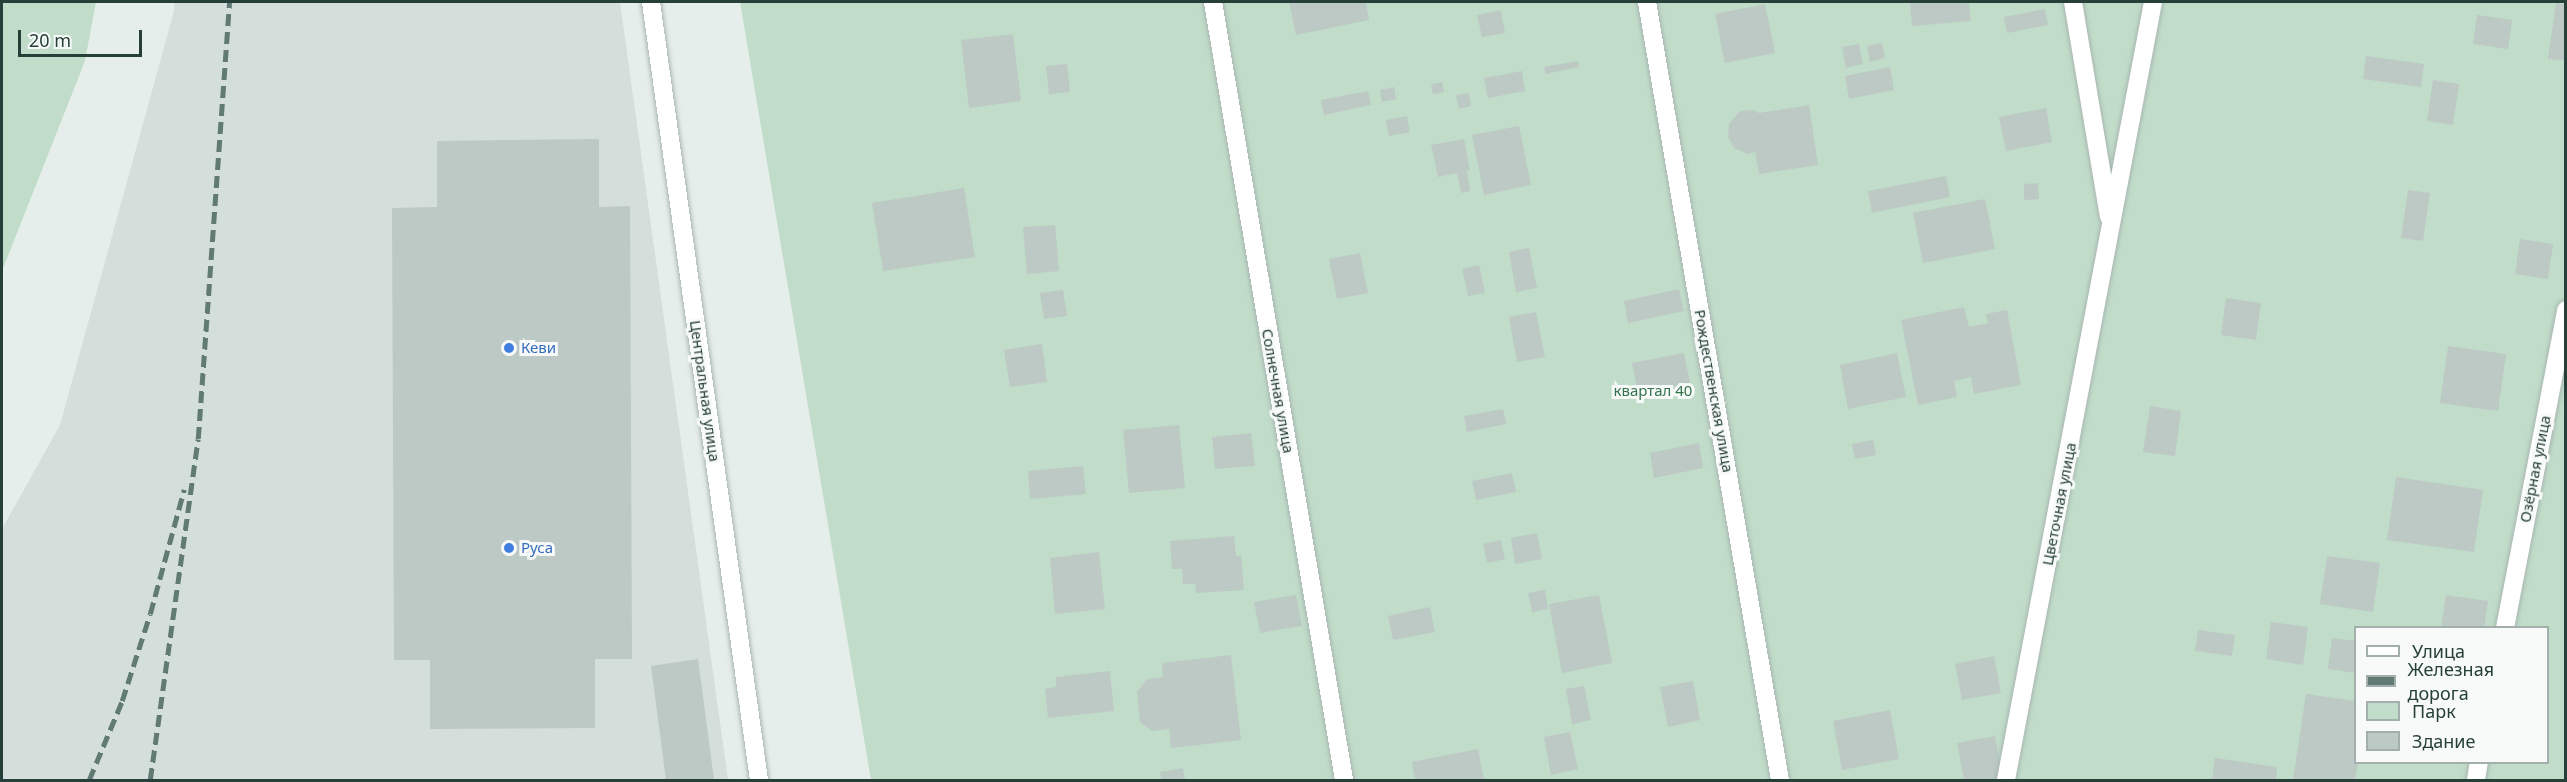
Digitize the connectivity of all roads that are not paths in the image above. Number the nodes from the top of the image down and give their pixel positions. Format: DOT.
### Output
graph roads {
  1 [pos="651,2"];
  2 [pos="1213,2"];
  3 [pos="1647,2"];
  4 [pos="2073,2"];
  5 [pos="2153,2"];
  6 [pos="2111,228"];
  7 [pos="2565,310"];
  8 [pos="2505,626"];
  9 [pos="2479,764"];
  10 [pos="759,780"];
  11 [pos="1344,780"];
  12 [pos="1780,780"];
  13 [pos="2006,780"];
  14 [pos="2475,780"];
  1 -- 10 [label="street, Центральная улица"];
  2 -- 11 [label="street, Солнечная улица"];
  3 -- 12 [label="street, Рождественская улица"];
  4 -- 6 [label="street, Цветочная улица"];
  5 -- 6 [label="street, Цветочная улица"];
  6 -- 13 [label="street, Цветочная улица"];
  7 -- 8 [label="street, Озёрная улица"];
  9 -- 14 [label="street"];
}
